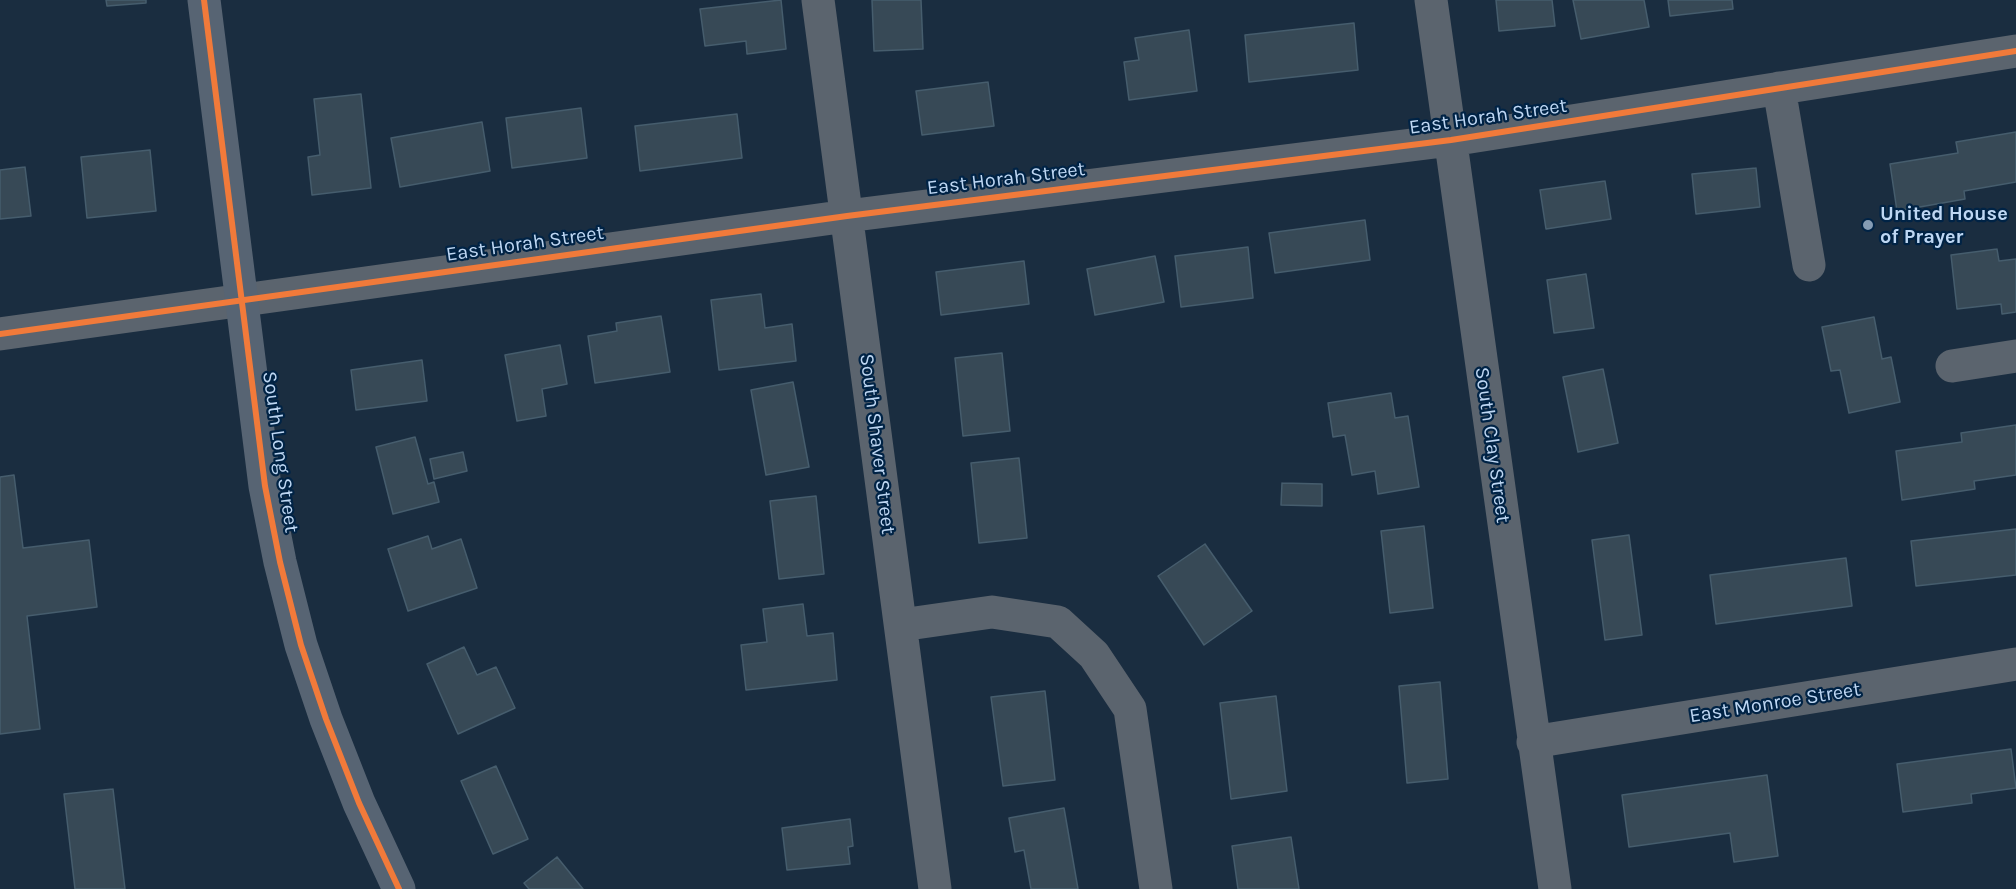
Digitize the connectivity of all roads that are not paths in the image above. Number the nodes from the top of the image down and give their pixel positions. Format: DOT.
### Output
graph roads {
  1 [pos="204,0"];
  2 [pos="818,0"];
  3 [pos="1431,0"];
  4 [pos="2016,51"];
  5 [pos="1779,88"];
  6 [pos="1451,140"];
  7 [pos="847,216"];
  8 [pos="1809,265"];
  9 [pos="242,300"];
  10 [pos="0,334"];
  11 [pos="2016,356"];
  12 [pos="1952,366"];
  13 [pos="901,625"];
  14 [pos="2016,664"];
  15 [pos="1533,742"];
  16 [pos="399,889"];
  17 [pos="935,889"];
  18 [pos="1156,889"];
  19 [pos="1555,889"];
  1 -- 9 [label="main road, South Long Street"];
  2 -- 7 [label="street, South Shaver Street"];
  3 -- 6 [label="street, South Clay Street"];
  4 -- 5 [label="street, East Horah Street"];
  5 -- 6 [label="street, East Horah Street"];
  5 -- 8 [label="street"];
  6 -- 7 [label="street, East Horah Street"];
  6 -- 15 [label="street, South Clay Street"];
  7 -- 9 [label="street, East Horah Street"];
  7 -- 13 [label="street, South Shaver Street"];
  9 -- 10 [label="street, East Horah Street"];
  9 -- 16 [label="main road, South Long Street"];
  11 -- 12 [label="street"];
  13 -- 17 [label="street, South Shaver Street"];
  13 -- 18 [label="street"];
  14 -- 15 [label="street, East Monroe Street"];
  15 -- 19 [label="street, South Clay Street"];
}
